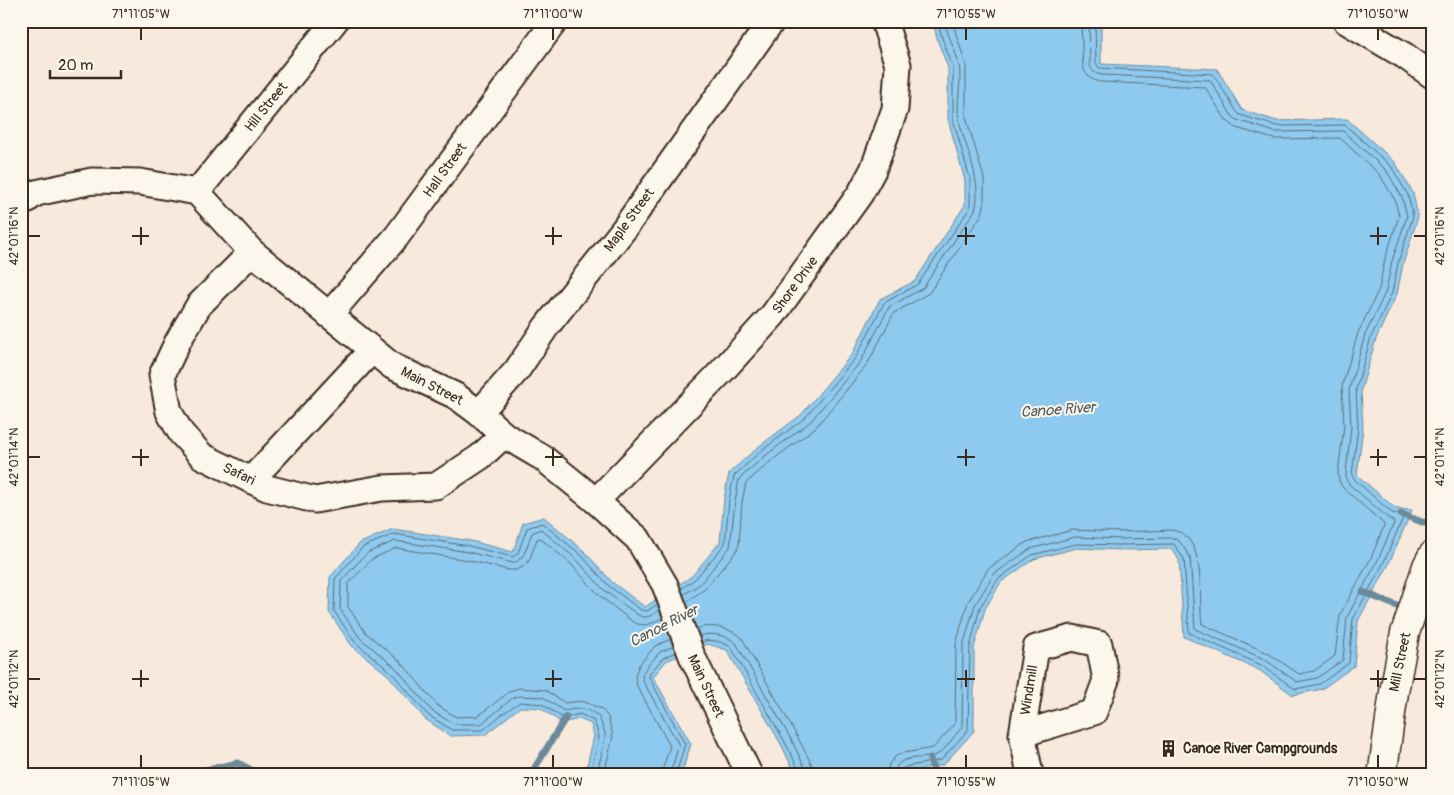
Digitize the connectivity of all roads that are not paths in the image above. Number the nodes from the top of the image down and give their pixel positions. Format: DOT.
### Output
graph roads {
  1 [pos="335,21"];
  2 [pos="555,21"];
  3 [pos="772,21"];
  4 [pos="884,21"];
  5 [pos="1346,21"];
  6 [pos="1433,76"];
  7 [pos="197,192"];
  8 [pos="21,204"];
  9 [pos="252,252"];
  10 [pos="329,315"];
  11 [pos="372,350"];
  12 [pos="480,413"];
  13 [pos="504,435"];
  14 [pos="251,480"];
  15 [pos="596,502"];
  16 [pos="1433,554"];
  17 [pos="1022,734"];
  18 [pos="749,774"];
  19 [pos="1030,774"];
  20 [pos="1384,774"];
  1 -- 7 [label="street, Hill Street"];
  2 -- 10 [label="street, Hall Street"];
  3 -- 12 [label="street, Maple Street"];
  4 -- 15 [label="street, Shore Drive"];
  5 -- 6 [label="street"];
  7 -- 8 [label="street"];
  7 -- 9 [label="street, Main Street"];
  9 -- 10 [label="street, Main Street"];
  9 -- 14 [label="street, Safari"];
  10 -- 11 [label="street, Main Street"];
  11 -- 12 [label="street, Main Street"];
  11 -- 14 [label="street"];
  12 -- 13 [label="street, Main Street"];
  13 -- 14 [label="street, Safari"];
  13 -- 15 [label="street, Main Street"];
  15 -- 18 [label="street, Main Street"];
  16 -- 20 [label="street, Mill Street"];
  17 -- 19 [label="street, Windmill"];
}
